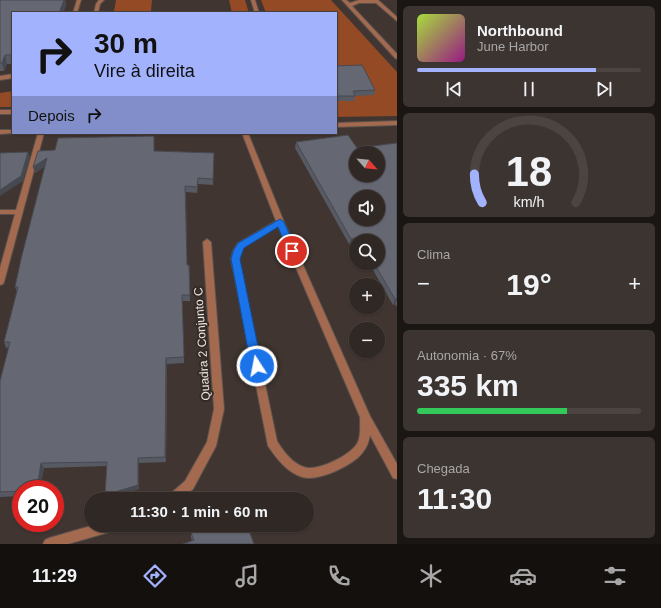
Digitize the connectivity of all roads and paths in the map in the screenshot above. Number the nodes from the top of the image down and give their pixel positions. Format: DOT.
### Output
graph roads {
  1 [pos="79,0"];
  2 [pos="102,0"];
  3 [pos="253,0"];
  4 [pos="344,0"];
  5 [pos="377,1"];
  6 [pos="349,6"];
  7 [pos="75,12"];
  8 [pos="96,12"];
  9 [pos="257,12"];
  10 [pos="397,20"];
  11 [pos="397,57"];
  12 [pos="12,76"];
  13 [pos="0,78"];
  14 [pos="0,112"];
  15 [pos="12,112"];
  16 [pos="397,123"];
  17 [pos="337,125"];
  18 [pos="0,132"];
  19 [pos="12,132"];
  20 [pos="41,134"];
  21 [pos="245,134"];
  22 [pos="0,212"];
  23 [pos="18,212"];
  24 [pos="280,222"];
  25 [pos="206,242"];
  26 [pos="0,282"];
  27 [pos="365,417"];
  28 [pos="397,474"];
  29 [pos="181,492"];
  30 [pos="89,532"];
  31 [pos="49,544"];
  1 -- 7 [label="street"];
  2 -- 8 [label="street"];
  3 -- 9 [label="street"];
  4 -- 6 [label="street"];
  5 -- 6 [label="street"];
  5 -- 10 [label="street"];
  6 -- 11 [label="street"];
  12 -- 13 [label="street"];
  14 -- 15 [label="street"];
  16 -- 17 [label="street"];
  18 -- 19 [label="street"];
  20 -- 23 [label="street"];
  21 -- 24 [label="street"];
  22 -- 23 [label="street"];
  23 -- 26 [label="street"];
  24 -- 27 [label="street"];
  24 -- 27 [label="street"];
  25 -- 29 [label="street, Quadra 2 Conjunto C"];
  27 -- 28 [label="street"];
  30 -- 31 [label="street"];
}
